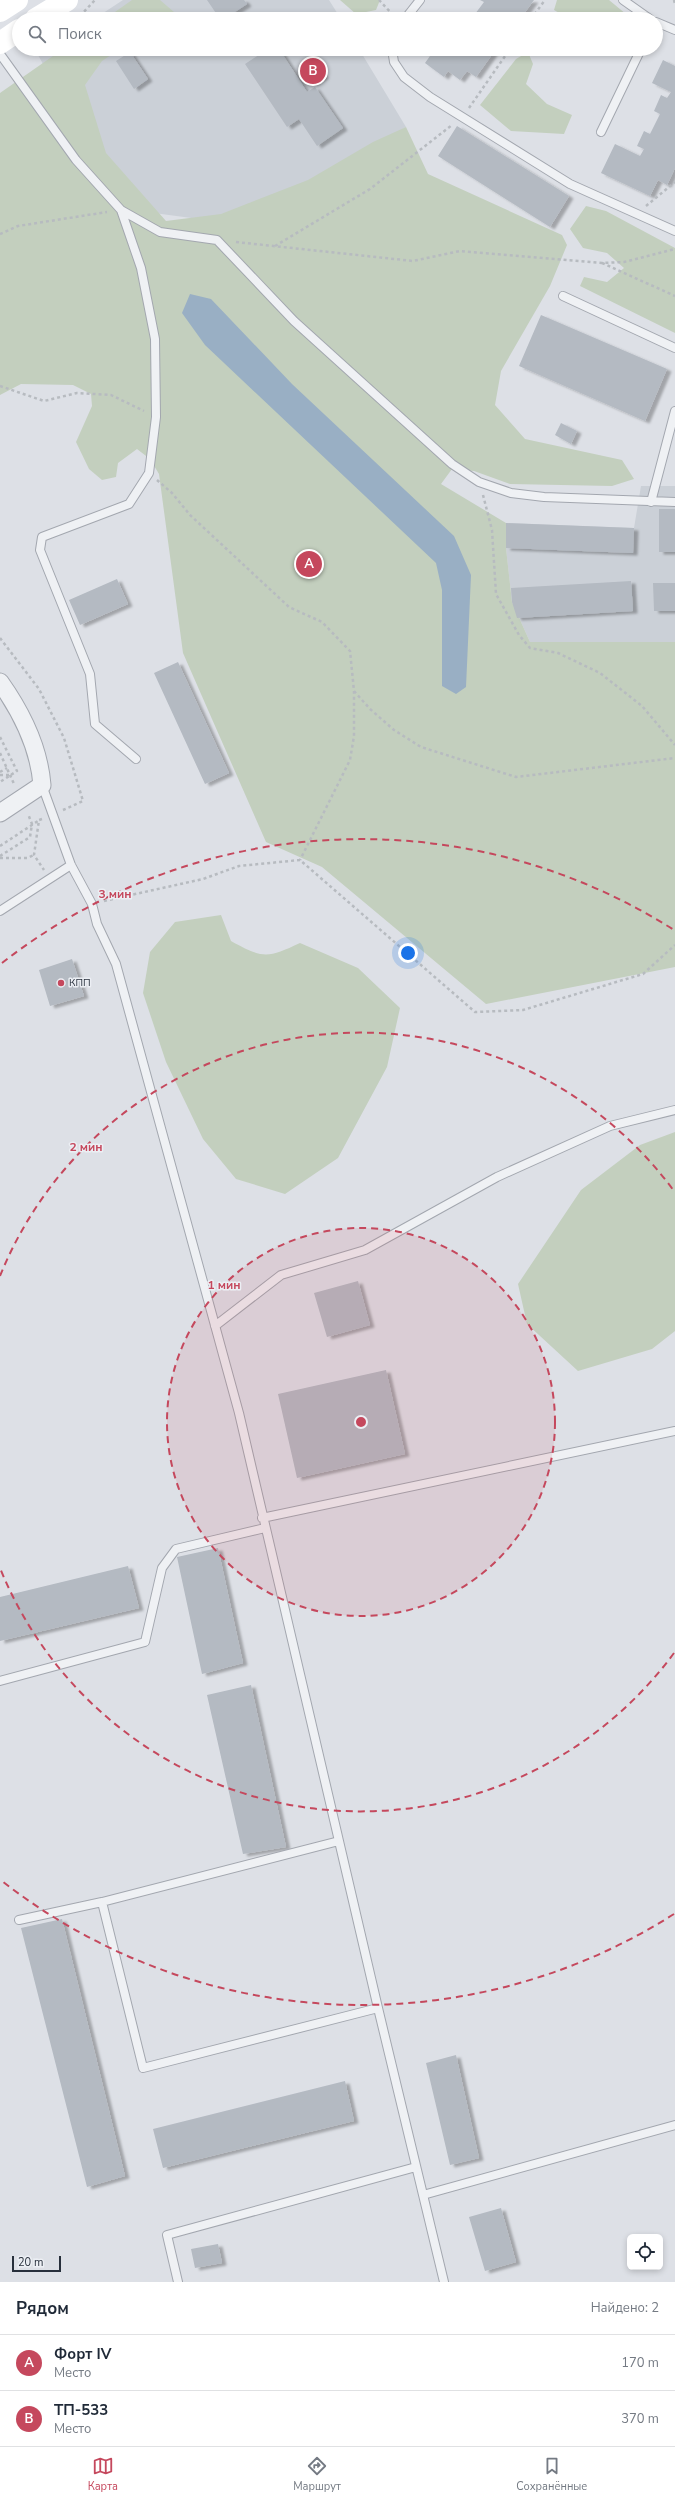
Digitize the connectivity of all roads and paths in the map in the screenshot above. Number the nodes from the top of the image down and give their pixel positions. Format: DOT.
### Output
graph roads {
  1 [pos="17,0"];
  2 [pos="67,0"];
  3 [pos="95,0"];
  4 [pos="379,0"];
  5 [pos="420,0"];
  6 [pos="545,0"];
  7 [pos="623,0"];
  8 [pos="674,0"];
  9 [pos="675,4"];
  10 [pos="0,11"];
  11 [pos="47,12"];
  12 [pos="84,12"];
  13 [pos="390,12"];
  14 [pos="411,12"];
  15 [pos="536,12"];
  16 [pos="640,12"];
  17 [pos="663,25"];
  18 [pos="675,30"];
  19 [pos="12,35"];
  20 [pos="0,43"];
  21 [pos="0,54"];
  22 [pos="393,56"];
  23 [pos="505,56"];
  24 [pos="639,56"];
  25 [pos="463,116"];
  26 [pos="601,132"];
  27 [pos="675,182"];
  28 [pos="121,210"];
  29 [pos="638,214"];
  30 [pos="675,231"];
  31 [pos="0,234"];
  32 [pos="217,240"];
  33 [pos="274,246"];
  34 [pos="675,249"];
  35 [pos="602,263"];
  36 [pos="563,296"];
  37 [pos="675,296"];
  38 [pos="675,348"];
  39 [pos="0,386"];
  40 [pos="675,411"];
  41 [pos="156,417"];
  42 [pos="149,473"];
  43 [pos="479,482"];
  44 [pos="651,502"];
  45 [pos="675,502"];
  46 [pos="0,682"];
  47 [pos="354,691"];
  48 [pos="0,737"];
  49 [pos="675,745"];
  50 [pos="0,753"];
  51 [pos="675,758"];
  52 [pos="136,759"];
  53 [pos="7,768"];
  54 [pos="0,772"];
  55 [pos="0,775"];
  56 [pos="10,775"];
  57 [pos="0,782"];
  58 [pos="42,785"];
  59 [pos="0,812"];
  60 [pos="39,820"];
  61 [pos="32,824"];
  62 [pos="0,846"];
  63 [pos="34,855"];
  64 [pos="0,857"];
  65 [pos="300,860"];
  66 [pos="71,865"];
  67 [pos="92,904"];
  68 [pos="0,911"];
  69 [pos="675,945"];
  70 [pos="675,1110"];
  71 [pos="215,1326"];
  72 [pos="675,1431"];
  73 [pos="262,1518"];
  74 [pos="265,1528"];
  75 [pos="0,1681"];
  76 [pos="339,1841"];
  77 [pos="102,1902"];
  78 [pos="20,1920"];
  79 [pos="378,2008"];
  80 [pos="675,2125"];
  81 [pos="416,2167"];
  82 [pos="423,2195"];
  83 [pos="178,2282"];
  84 [pos="444,2282"];
  1 -- 10 [label="main road"];
  2 -- 11 [label="main road"];
  3 -- 12 [label="path"];
  4 -- 13 [label="path"];
  5 -- 14 [label="lane"];
  6 -- 15 [label="path"];
  7 -- 16 [label="lane"];
  8 -- 9 [label="path"];
  17 -- 18 [label="lane"];
  19 -- 20 [label="main road"];
  21 -- 28 [label="lane"];
  22 -- 25 [label="lane"];
  23 -- 25 [label="path"];
  24 -- 26 [label="lane"];
  25 -- 29 [label="lane"];
  25 -- 33 [label="path"];
  27 -- 29 [label="path"];
  28 -- 31 [label="path"];
  28 -- 32 [label="lane"];
  28 -- 41 [label="lane"];
  29 -- 30 [label="lane"];
  32 -- 33 [label="path"];
  32 -- 43 [label="lane"];
  33 -- 35 [label="path"];
  34 -- 35 [label="path"];
  35 -- 37 [label="path"];
  36 -- 38 [label="lane"];
  39 -- 41 [label="path"];
  40 -- 44 [label="lane"];
  41 -- 42 [label="lane"];
  42 -- 47 [label="path"];
  42 -- 52 [label="lane"];
  43 -- 44 [label="lane"];
  43 -- 49 [label="path"];
  44 -- 45 [label="lane"];
  46 -- 58 [label="street"];
  47 -- 51 [label="path"];
  47 -- 65 [label="path"];
  48 -- 56 [label="path"];
  50 -- 53 [label="path"];
  53 -- 54 [label="path"];
  53 -- 56 [label="path"];
  55 -- 56 [label="path"];
  56 -- 57 [label="path"];
  58 -- 59 [label="street"];
  58 -- 66 [label="lane"];
  60 -- 61 [label="path"];
  61 -- 62 [label="path"];
  61 -- 64 [label="path"];
  63 -- 64 [label="path"];
  65 -- 67 [label="path"];
  65 -- 69 [label="path"];
  66 -- 67 [label="lane"];
  66 -- 68 [label="lane"];
  67 -- 71 [label="lane"];
  70 -- 71 [label="lane"];
  71 -- 73 [label="lane"];
  72 -- 73 [label="lane"];
  73 -- 74 [label="lane"];
  74 -- 75 [label="lane"];
  74 -- 76 [label="lane"];
  76 -- 77 [label="lane"];
  76 -- 79 [label="lane"];
  77 -- 78 [label="lane"];
  77 -- 79 [label="lane"];
  79 -- 81 [label="lane"];
  80 -- 82 [label="lane"];
  81 -- 82 [label="lane"];
  81 -- 83 [label="lane"];
  82 -- 84 [label="lane"];
}
